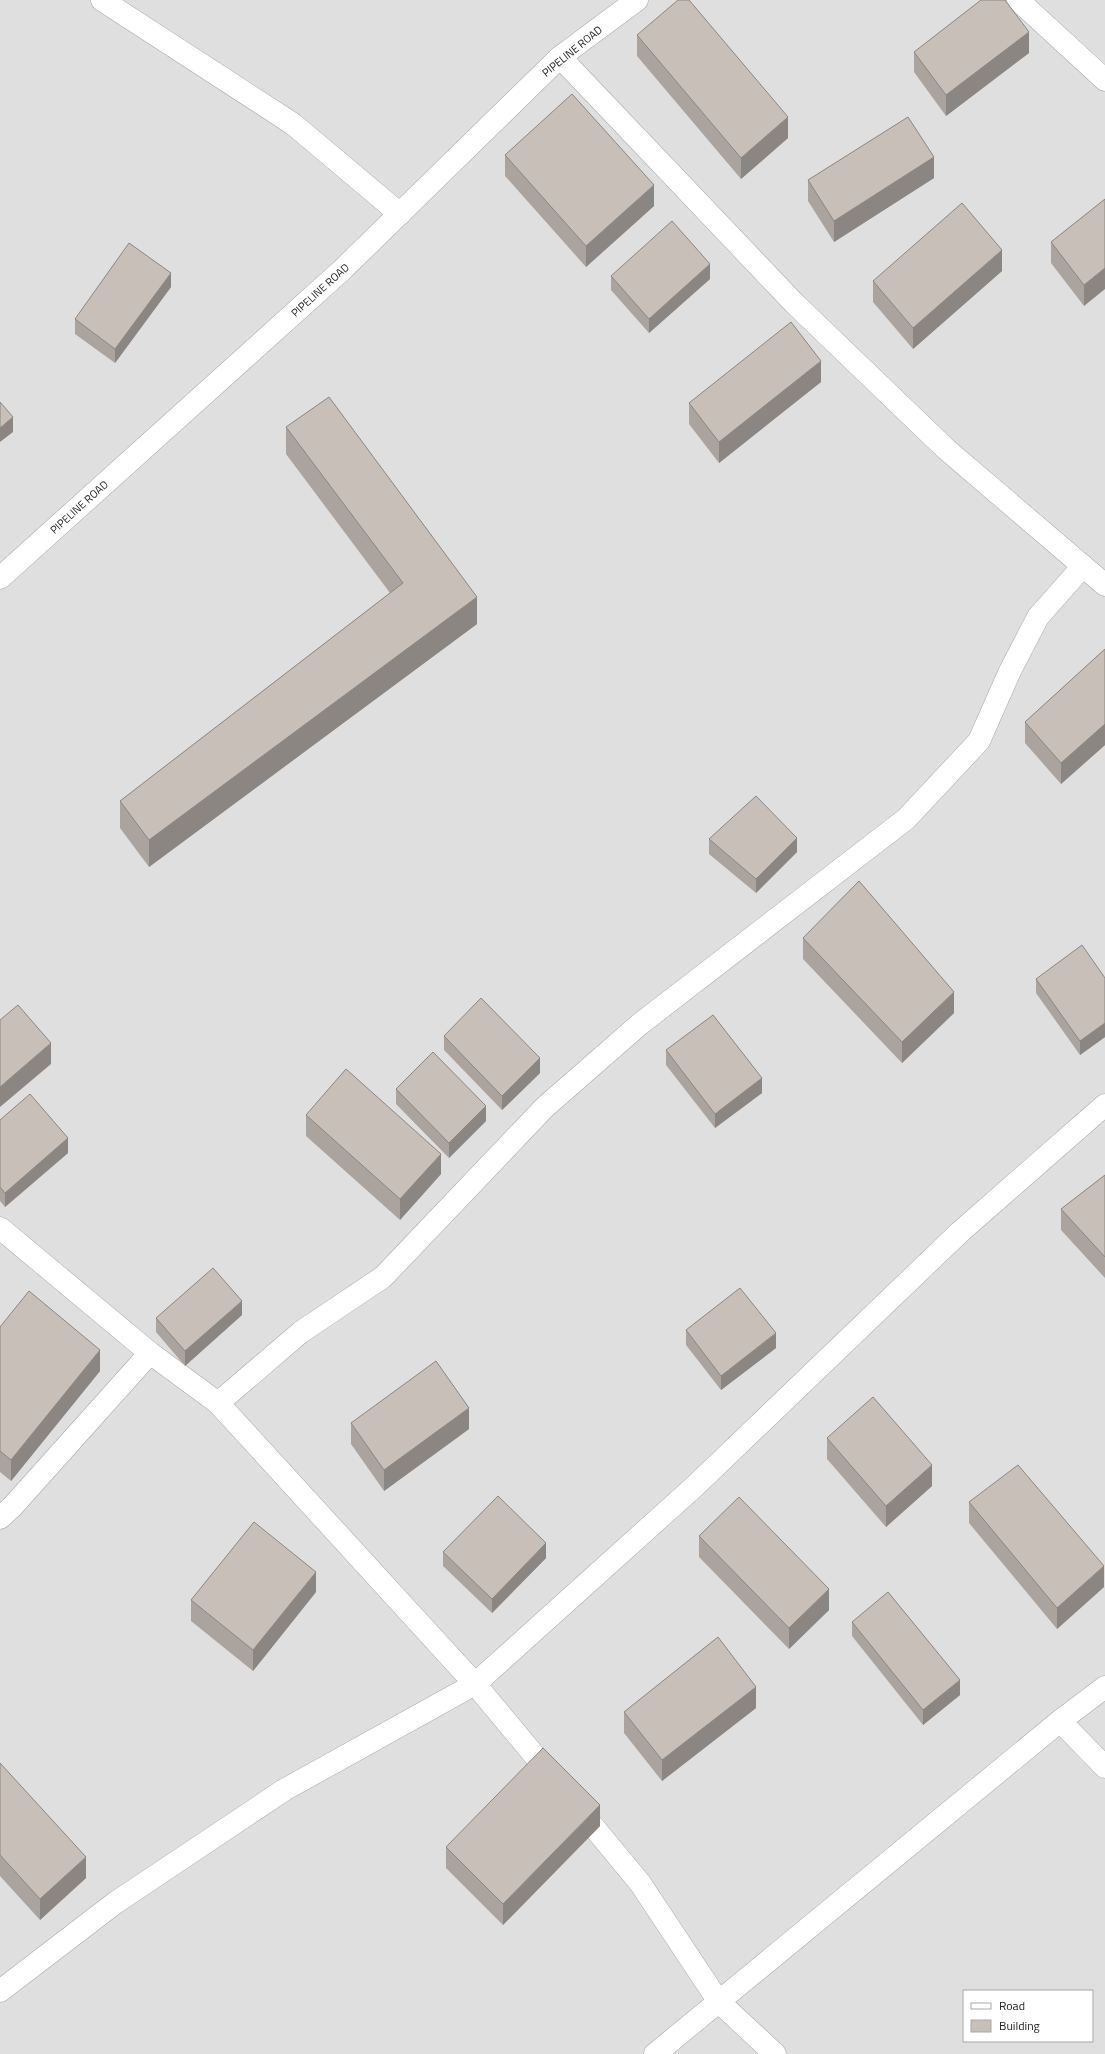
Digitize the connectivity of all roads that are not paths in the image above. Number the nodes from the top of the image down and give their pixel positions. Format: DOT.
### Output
graph roads {
  1 [pos="102,0"];
  2 [pos="637,0"];
  3 [pos="1018,0"];
  4 [pos="560,58"];
  5 [pos="1105,80"];
  6 [pos="400,214"];
  7 [pos="1083,566"];
  8 [pos="0,578"];
  9 [pos="1105,585"];
  10 [pos="1105,1105"];
  11 [pos="0,1228"];
  12 [pos="150,1353"];
  13 [pos="218,1403"];
  14 [pos="0,1518"];
  15 [pos="475,1684"];
  16 [pos="1105,1687"];
  17 [pos="1060,1721"];
  18 [pos="1105,1767"];
  19 [pos="0,1991"];
  20 [pos="719,2002"];
  21 [pos="655,2054"];
  22 [pos="775,2054"];
  1 -- 6 [label="street"];
  2 -- 4 [label="street, PIPELINE ROAD"];
  3 -- 5 [label="street"];
  4 -- 6 [label="street, PIPELINE ROAD"];
  4 -- 7 [label="street"];
  6 -- 8 [label="street, PIPELINE ROAD"];
  7 -- 9 [label="street"];
  7 -- 13 [label="street"];
  10 -- 15 [label="street"];
  11 -- 12 [label="street"];
  12 -- 13 [label="street"];
  12 -- 14 [label="street"];
  13 -- 15 [label="street"];
  15 -- 19 [label="street"];
  15 -- 20 [label="street"];
  16 -- 17 [label="street"];
  17 -- 18 [label="street"];
  17 -- 20 [label="street"];
  20 -- 21 [label="street"];
  20 -- 22 [label="street"];
}
